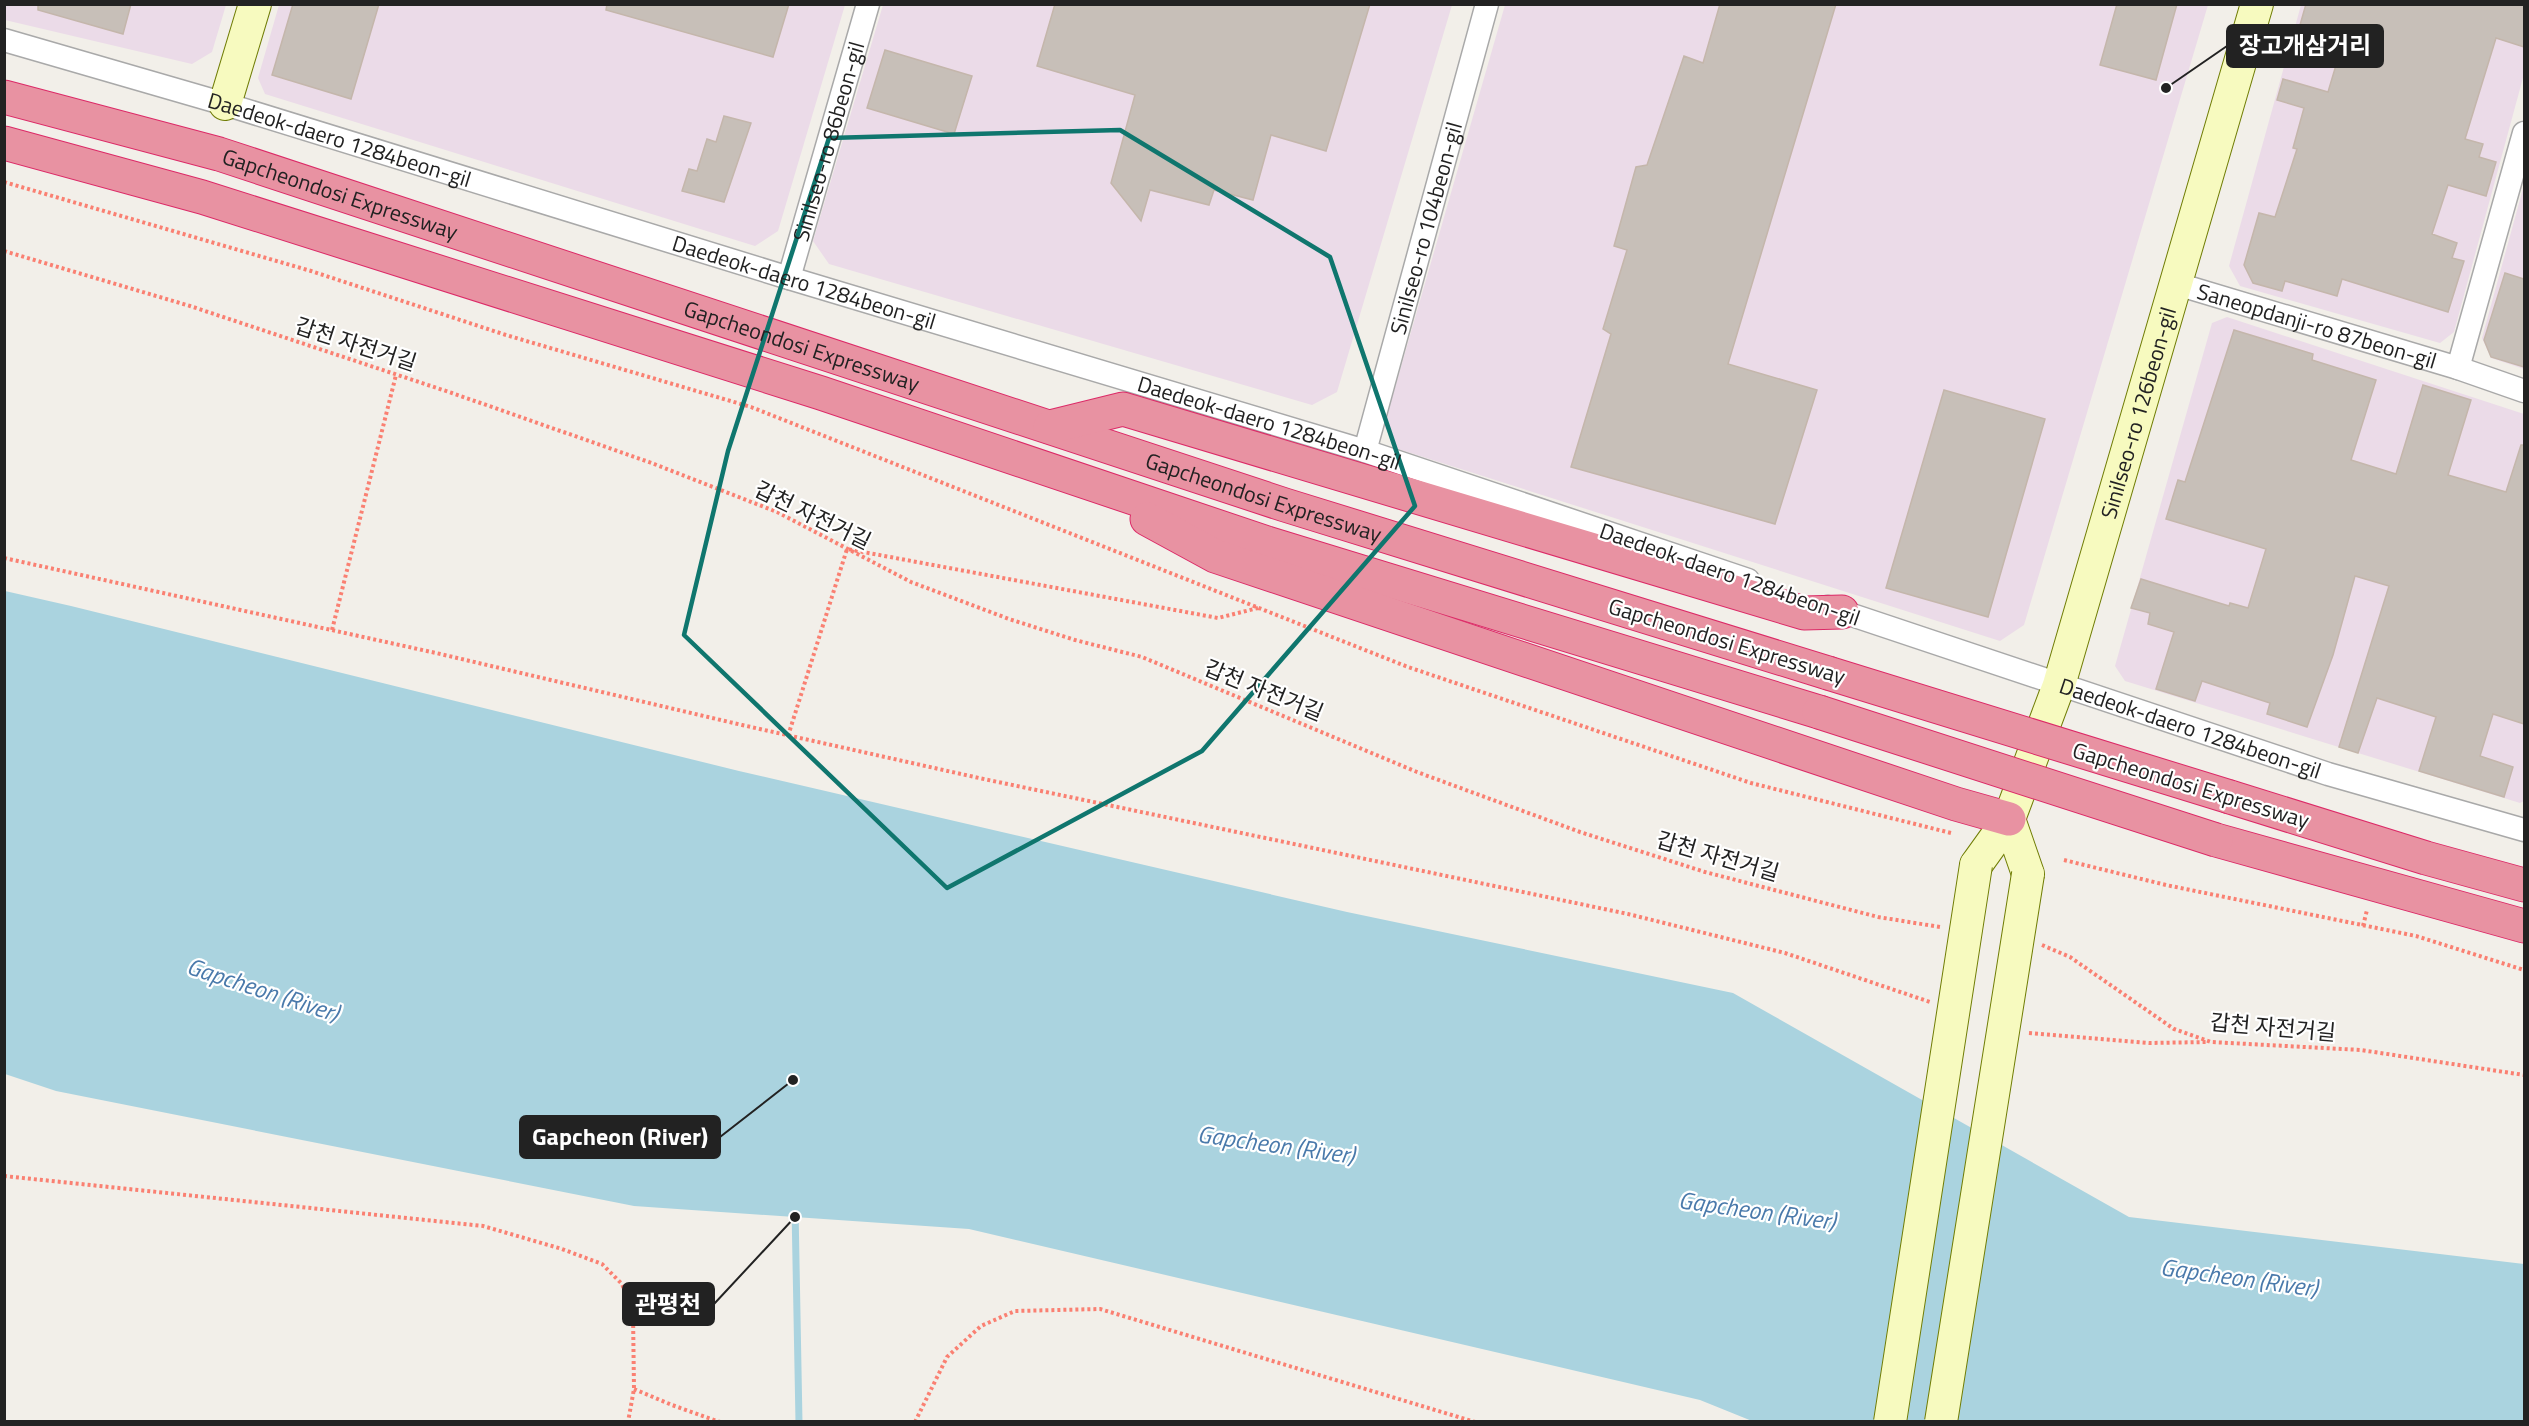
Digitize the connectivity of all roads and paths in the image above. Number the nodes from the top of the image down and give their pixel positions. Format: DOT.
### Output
graph roads {
  1 [pos="255,4"];
  2 [pos="868,4"];
  3 [pos="1487,4"];
  4 [pos="2257,4"];
  5 [pos="4,40"];
  6 [pos="4,97"];
  7 [pos="225,104"];
  8 [pos="2524,133"];
  9 [pos="4,143"];
  10 [pos="4,182"];
  11 [pos="4,251"];
  12 [pos="789,278"];
  13 [pos="2177,284"];
  14 [pos="2458,368"];
  15 [pos="396,375"];
  16 [pos="2524,391"];
  17 [pos="1050,427"];
  18 [pos="1365,451"];
  19 [pos="1072,477"];
  20 [pos="847,549"];
  21 [pos="4,558"];
  22 [pos="1259,608"];
  23 [pos="1842,612"];
  24 [pos="332,630"];
  25 [pos="2059,685"];
  26 [pos="788,736"];
  27 [pos="2009,819"];
  28 [pos="2524,830"];
  29 [pos="1954,834"];
  30 [pos="2064,860"];
  31 [pos="2524,885"];
  32 [pos="2367,910"];
  33 [pos="2363,926"];
  34 [pos="2524,926"];
  35 [pos="1943,928"];
  36 [pos="2039,944"];
  37 [pos="2524,970"];
  38 [pos="1939,1005"];
  39 [pos="2018,1029"];
  40 [pos="2211,1042"];
  41 [pos="2524,1075"];
  42 [pos="4,1176"];
  43 [pos="634,1389"];
  44 [pos="628,1422"];
  45 [pos="720,1422"];
  46 [pos="915,1422"];
  47 [pos="1475,1422"];
  48 [pos="1890,1422"];
  49 [pos="1941,1422"];
  1 -- 7 [label="street"];
  2 -- 12 [label="street, Sinilseo-ro 86beon-gil"];
  3 -- 18 [label="street, Sinilseo-ro 104beon-gil"];
  4 -- 13 [label="street, Sinilseo-ro 126beon-gil"];
  5 -- 7 [label="street, Daedeok-daero 1284beon-gil"];
  6 -- 17 [label="highway, Gapcheondosi Expressway"];
  7 -- 12 [label="street, Daedeok-daero 1284beon-gil"];
  8 -- 14 [label="street, Saneopdanji-ro 87beon-gil"];
  9 -- 19 [label="highway, Gapcheondosi Expressway"];
  10 -- 22 [label="path"];
  11 -- 15 [label="path, 갑천 자전거길"];
  12 -- 18 [label="street, Daedeok-daero 1284beon-gil"];
  13 -- 14 [label="street, Saneopdanji-ro 87beon-gil"];
  13 -- 25 [label="street, Sinilseo-ro 126beon-gil"];
  14 -- 16 [label="street, Saneopdanji-ro 87beon-gil"];
  15 -- 20 [label="path, 갑천 자전거길"];
  15 -- 24 [label="path"];
  17 -- 23 [label="highway"];
  17 -- 31 [label="highway, Gapcheondosi Expressway, bridge"];
  18 -- 23 [label="street, Daedeok-daero 1284beon-gil"];
  19 -- 27 [label="highway"];
  19 -- 34 [label="highway, Gapcheondosi Expressway, bridge"];
  20 -- 22 [label="path"];
  20 -- 26 [label="path"];
  20 -- 35 [label="path, 갑천 자전거길"];
  21 -- 24 [label="path"];
  22 -- 29 [label="path"];
  23 -- 25 [label="street, Daedeok-daero 1284beon-gil"];
  24 -- 26 [label="path"];
  25 -- 27 [label="street, Sinilseo-ro 126beon-gil"];
  25 -- 28 [label="street, Daedeok-daero 1284beon-gil"];
  26 -- 38 [label="path"];
  27 -- 48 [label="street, Sinilseo-ro 126beon-gil, bridge"];
  27 -- 49 [label="street, bridge"];
  30 -- 33 [label="path"];
  32 -- 33 [label="path"];
  33 -- 37 [label="path"];
  36 -- 40 [label="path, 갑천 자전거길"];
  39 -- 40 [label="path"];
  40 -- 41 [label="path, 갑천 자전거길"];
  42 -- 43 [label="path"];
  43 -- 44 [label="path"];
  43 -- 45 [label="path"];
  46 -- 47 [label="path"];
}
